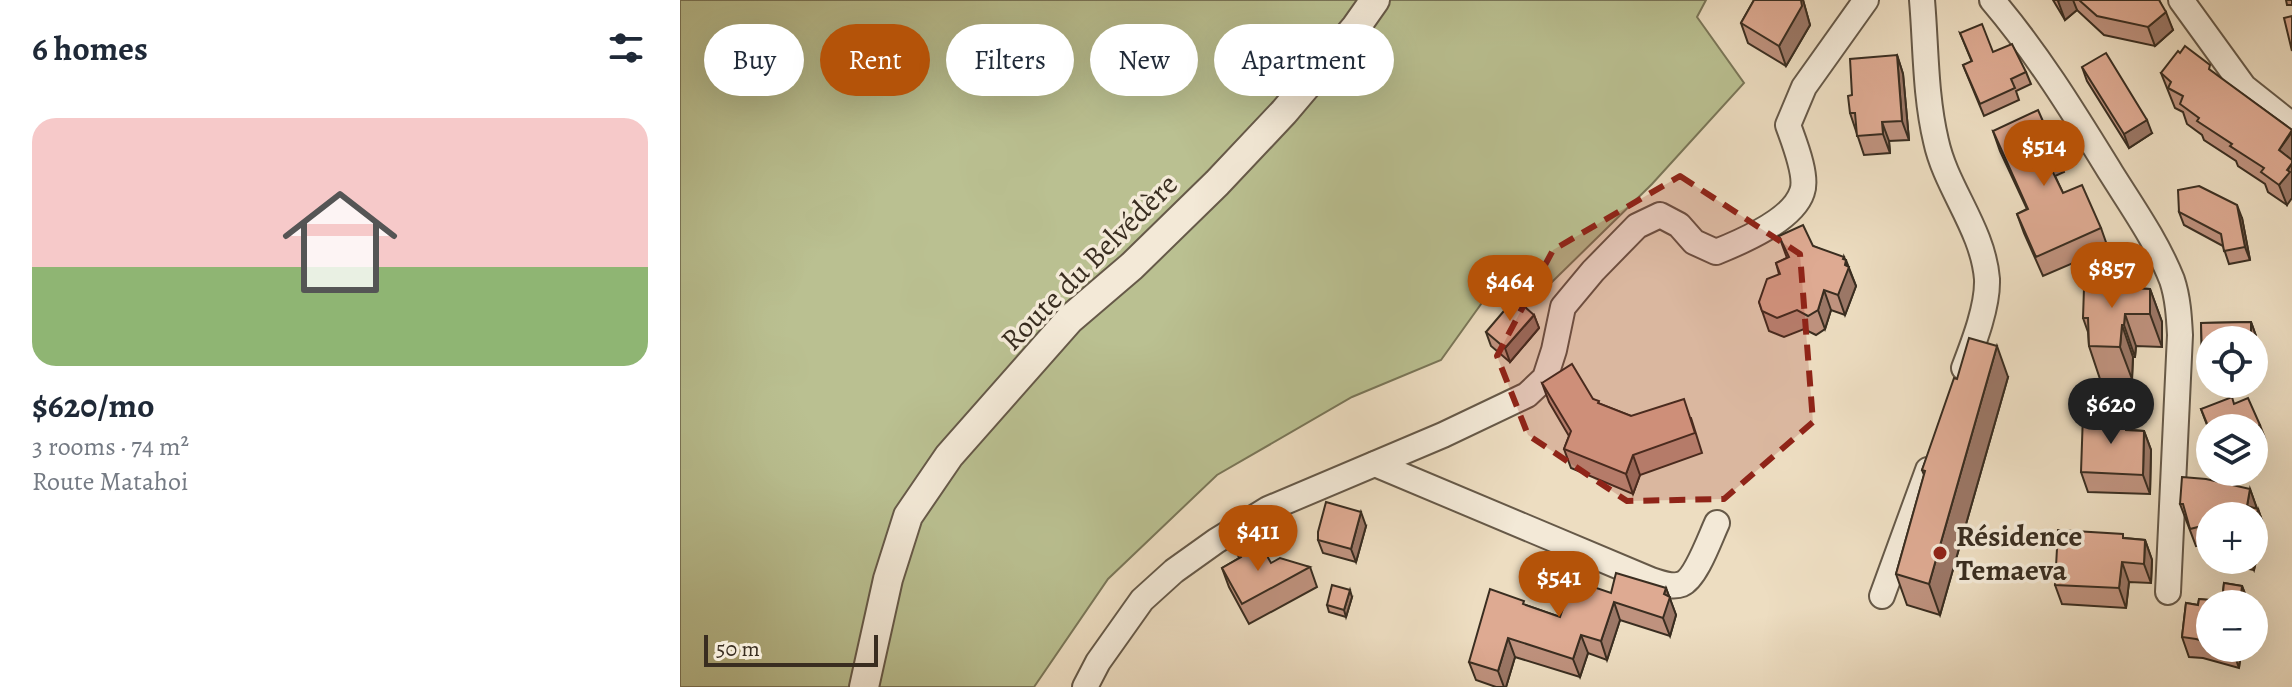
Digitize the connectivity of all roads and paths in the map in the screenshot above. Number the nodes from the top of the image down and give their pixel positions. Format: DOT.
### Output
graph roads {
  1 [pos="1375,0"];
  2 [pos="1866,0"];
  3 [pos="1922,0"];
  4 [pos="1992,0"];
  5 [pos="2181,0"];
  6 [pos="2292,125"];
  7 [pos="1959,383"];
  8 [pos="1933,455"];
  9 [pos="1375,464"];
  10 [pos="1717,523"];
  11 [pos="2168,592"];
  12 [pos="1882,596"];
  13 [pos="864,687"];
  14 [pos="1085,687"];
  1 -- 13 [label="street, Route du Belvédère"];
  2 -- 9 [label="street"];
  3 -- 7 [label="street"];
  4 -- 11 [label="street"];
  5 -- 6 [label="street"];
  8 -- 12 [label="street"];
  9 -- 10 [label="street"];
  9 -- 14 [label="street"];
}
